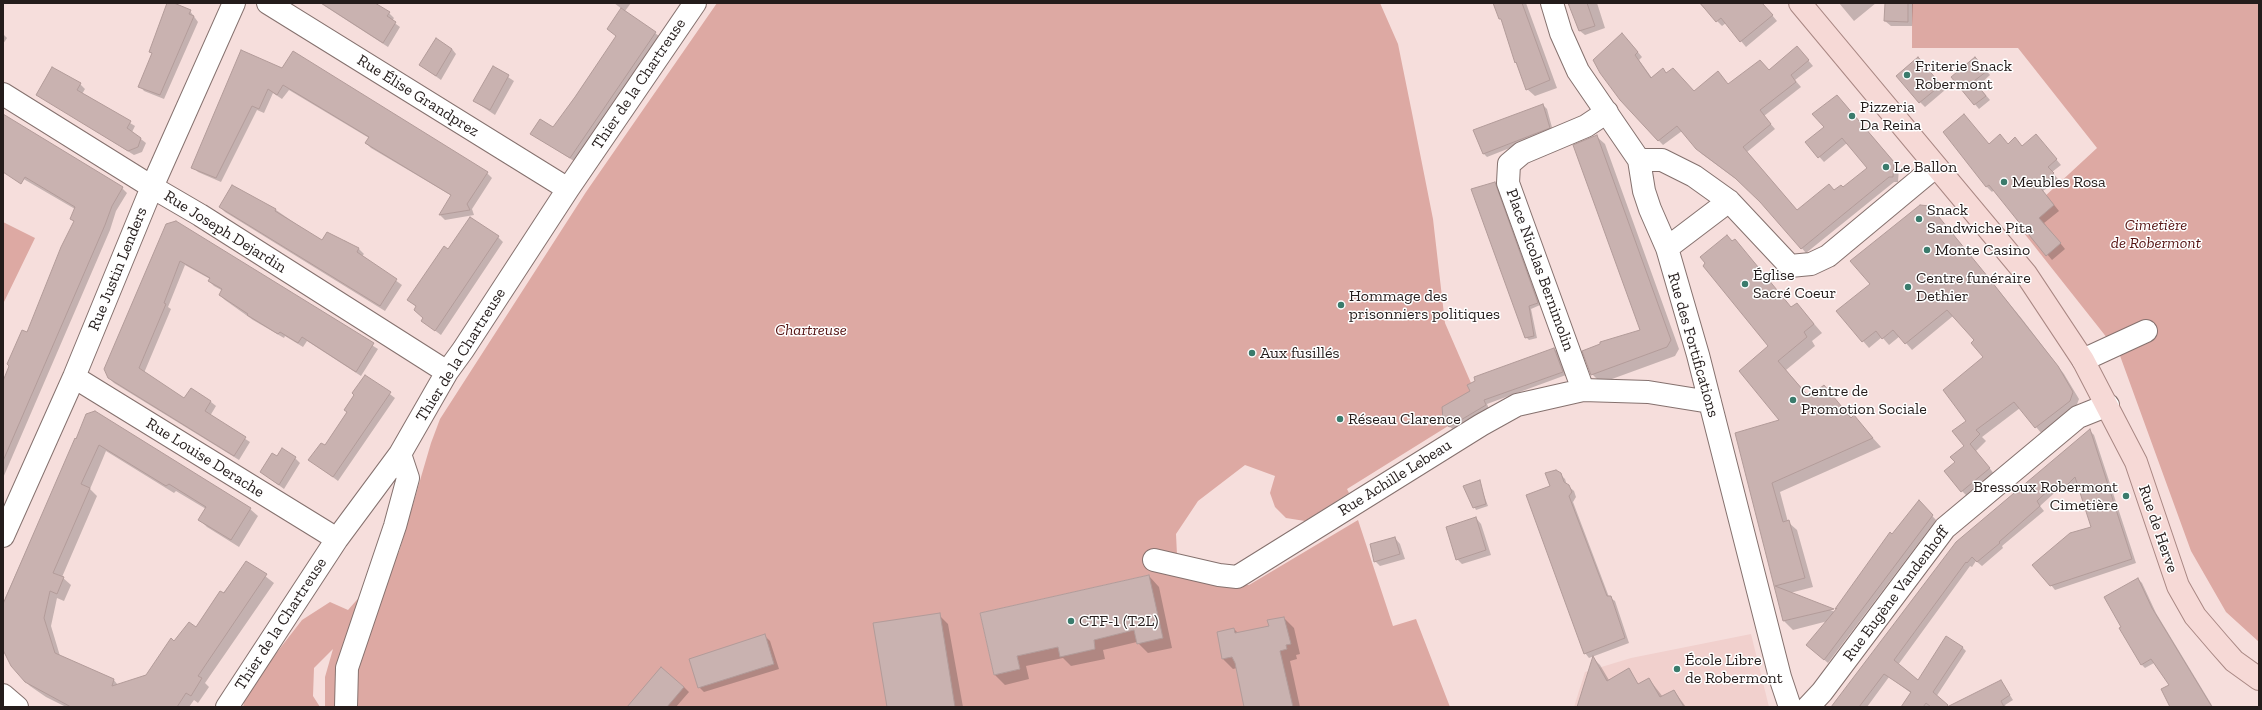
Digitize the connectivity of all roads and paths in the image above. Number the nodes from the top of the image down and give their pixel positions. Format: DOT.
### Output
graph roads {
  1 [pos="234,3"];
  2 [pos="268,3"];
  3 [pos="1552,3"];
  4 [pos="1800,3"];
  5 [pos="686,6"];
  6 [pos="3,94"];
  7 [pos="1607,112"];
  8 [pos="1639,160"];
  9 [pos="1935,167"];
  10 [pos="152,187"];
  11 [pos="568,189"];
  12 [pos="1728,201"];
  13 [pos="1667,248"];
  14 [pos="2146,331"];
  15 [pos="2083,360"];
  16 [pos="447,372"];
  17 [pos="74,378"];
  18 [pos="1583,390"];
  19 [pos="1710,402"];
  20 [pos="2108,405"];
  21 [pos="400,454"];
  22 [pos="3,536"];
  23 [pos="337,539"];
  24 [pos="1154,560"];
  25 [pos="2259,679"];
  26 [pos="3,695"];
  27 [pos="16,707"];
  28 [pos="227,707"];
  29 [pos="346,707"];
  30 [pos="1790,707"];
  31 [pos="1808,707"];
  1 -- 10 [label="street, Rue Justin Lenders"];
  2 -- 11 [label="street, Rue Élise Grandprez"];
  3 -- 7 [label="street, Rue des Fortifications"];
  4 -- 9 [label="main road, Rue de Herve"];
  5 -- 11 [label="street, Thier de la Chartreuse"];
  6 -- 10 [label="street, Rue Joseph Dejardin"];
  7 -- 8 [label="street, Rue des Fortifications"];
  7 -- 18 [label="street, Place Nicolas Bernimolin"];
  8 -- 12 [label="street"];
  8 -- 13 [label="street, Rue des Fortifications"];
  9 -- 12 [label="street"];
  9 -- 15 [label="main road, Rue de Herve"];
  10 -- 16 [label="street, Rue Joseph Dejardin"];
  10 -- 17 [label="street, Rue Justin Lenders"];
  11 -- 16 [label="street, Thier de la Chartreuse"];
  12 -- 13 [label="street"];
  13 -- 19 [label="street, Rue des Fortifications"];
  14 -- 15 [label="street"];
  15 -- 20 [label="main road, Rue de Herve"];
  16 -- 21 [label="street, Thier de la Chartreuse"];
  17 -- 22 [label="street, Rue Justin Lenders"];
  17 -- 23 [label="street, Rue Louise Derache"];
  18 -- 19 [label="street, Rue Achille Lebeau"];
  18 -- 24 [label="street, Rue Achille Lebeau"];
  19 -- 30 [label="street, Rue des Fortifications"];
  20 -- 25 [label="main road, Rue de Herve"];
  20 -- 31 [label="street, Rue Eugène Vandenhoff"];
  21 -- 23 [label="street, Thier de la Chartreuse"];
  21 -- 29 [label="street"];
  23 -- 28 [label="street, Thier de la Chartreuse"];
  26 -- 27 [label="street"];
}
